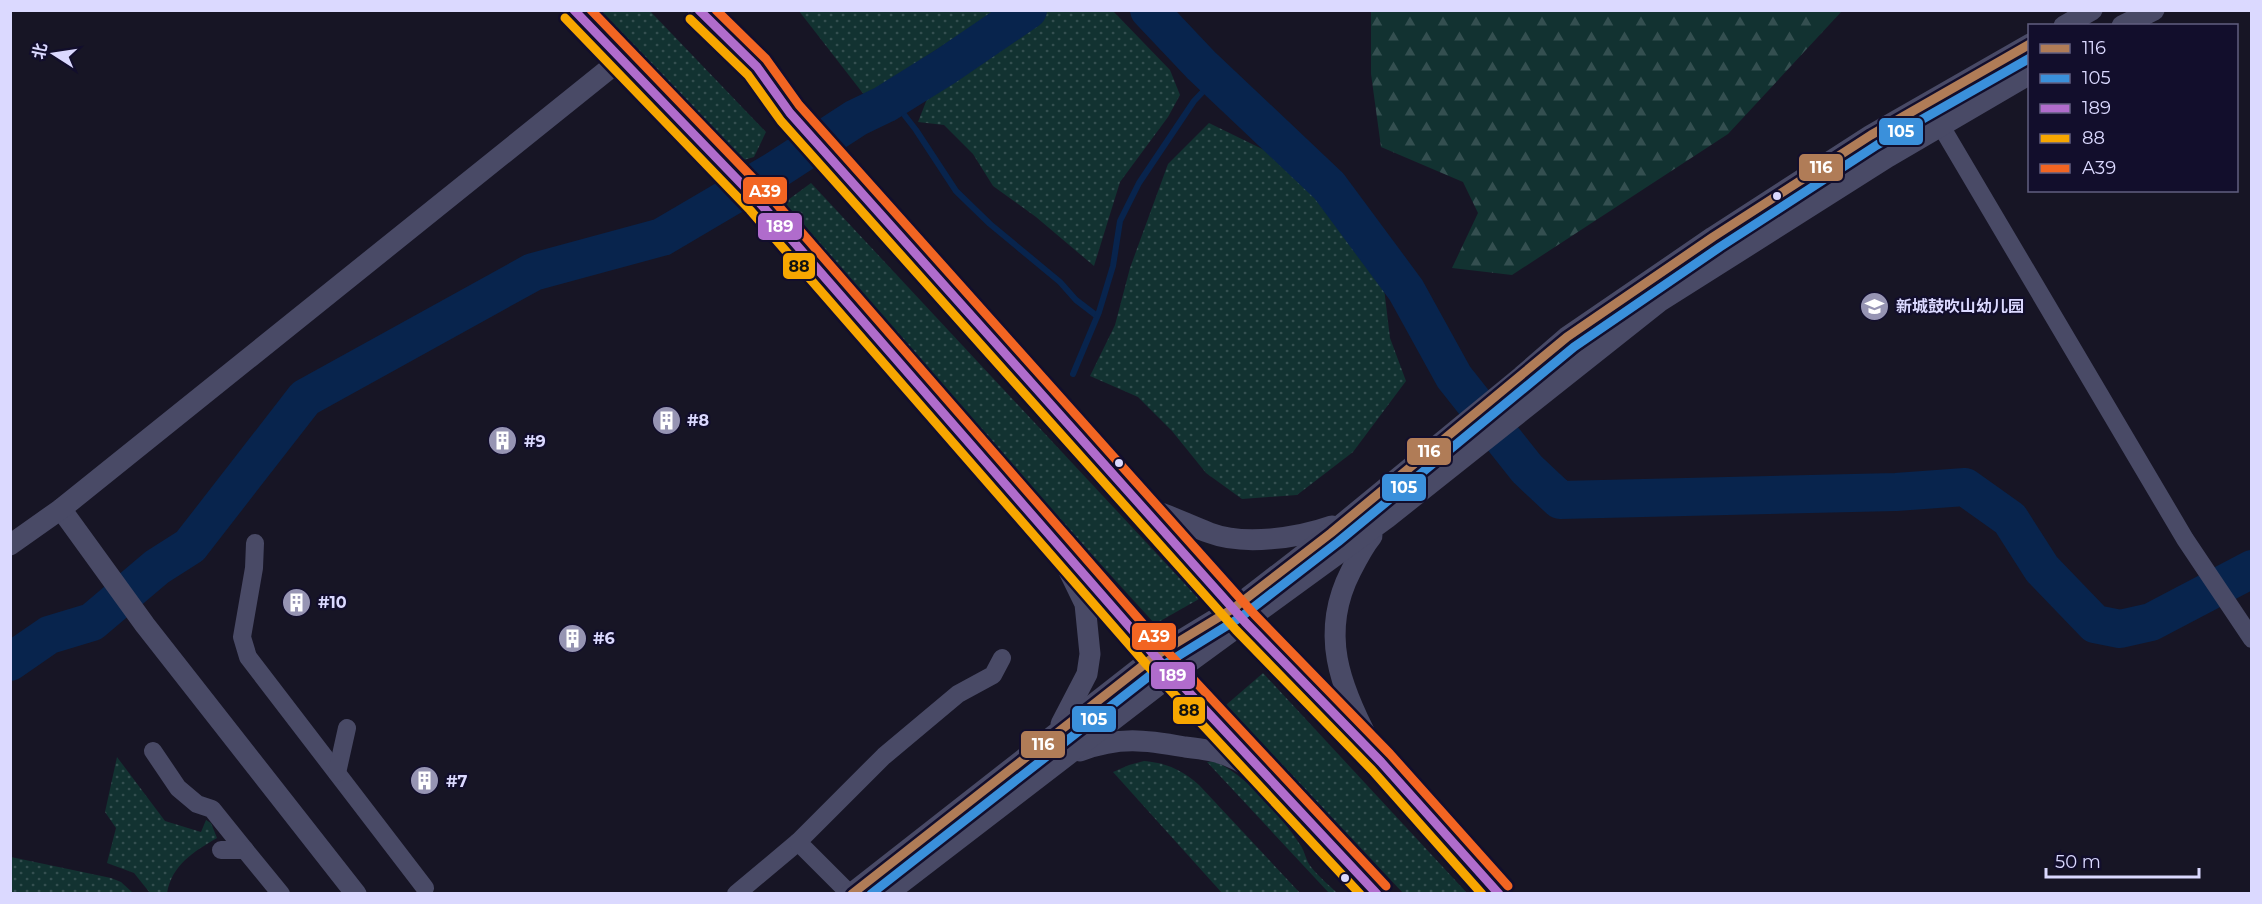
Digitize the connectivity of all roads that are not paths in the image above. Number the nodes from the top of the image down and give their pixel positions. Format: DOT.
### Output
graph roads {
  1 [pos="574,10"];
  2 [pos="698,10"];
  3 [pos="2092,10"];
  4 [pos="2154,10"];
  5 [pos="2068,24"];
  6 [pos="2126,24"];
  7 [pos="2028,45"];
  8 [pos="620,60"];
  9 [pos="2028,75"];
  10 [pos="1941,126"];
  11 [pos="1145,508"];
  12 [pos="61,509"];
  13 [pos="1387,518"];
  14 [pos="1344,522"];
  15 [pos="1054,540"];
  16 [pos="255,543"];
  17 [pos="10,545"];
  18 [pos="1239,615"];
  19 [pos="2252,639"];
  20 [pos="1155,656"];
  21 [pos="1002,658"];
  22 [pos="1173,674"];
  23 [pos="347,728"];
  24 [pos="1055,735"];
  25 [pos="153,751"];
  26 [pos="1066,756"];
  27 [pos="1381,762"];
  28 [pos="337,773"];
  29 [pos="1270,778"];
  30 [pos="798,842"];
  31 [pos="221,850"];
  32 [pos="245,850"];
  33 [pos="424,892"];
  34 [pos="281,894"];
  35 [pos="356,894"];
  36 [pos="736,894"];
  37 [pos="851,894"];
  38 [pos="887,894"];
  39 [pos="1377,894"];
  40 [pos="1499,894"];
  1 -- 8 [label="street"];
  2 -- 11 [label="street"];
  3 -- 5 [label="street"];
  4 -- 6 [label="street"];
  7 -- 14 [label="street"];
  8 -- 12 [label="street"];
  8 -- 15 [label="street"];
  9 -- 10 [label="street"];
  10 -- 13 [label="street"];
  10 -- 19 [label="street"];
  11 -- 14 [label="street"];
  11 -- 18 [label="street"];
  12 -- 17 [label="street"];
  12 -- 35 [label="street"];
  13 -- 18 [label="street"];
  13 -- 27 [label="street"];
  14 -- 18 [label="street"];
  15 -- 20 [label="street"];
  15 -- 24 [label="street"];
  16 -- 28 [label="street"];
  18 -- 20 [label="street"];
  18 -- 22 [label="street"];
  18 -- 27 [label="street"];
  20 -- 22 [label="street"];
  20 -- 24 [label="street"];
  21 -- 30 [label="street"];
  22 -- 26 [label="street"];
  22 -- 29 [label="street"];
  23 -- 28 [label="street"];
  24 -- 37 [label="street"];
  25 -- 32 [label="street"];
  26 -- 29 [label="street"];
  26 -- 38 [label="street"];
  27 -- 40 [label="street"];
  28 -- 33 [label="street"];
  29 -- 39 [label="street"];
  30 -- 36 [label="street"];
  30 -- 37 [label="street"];
  31 -- 32 [label="street"];
  32 -- 34 [label="street"];
}
